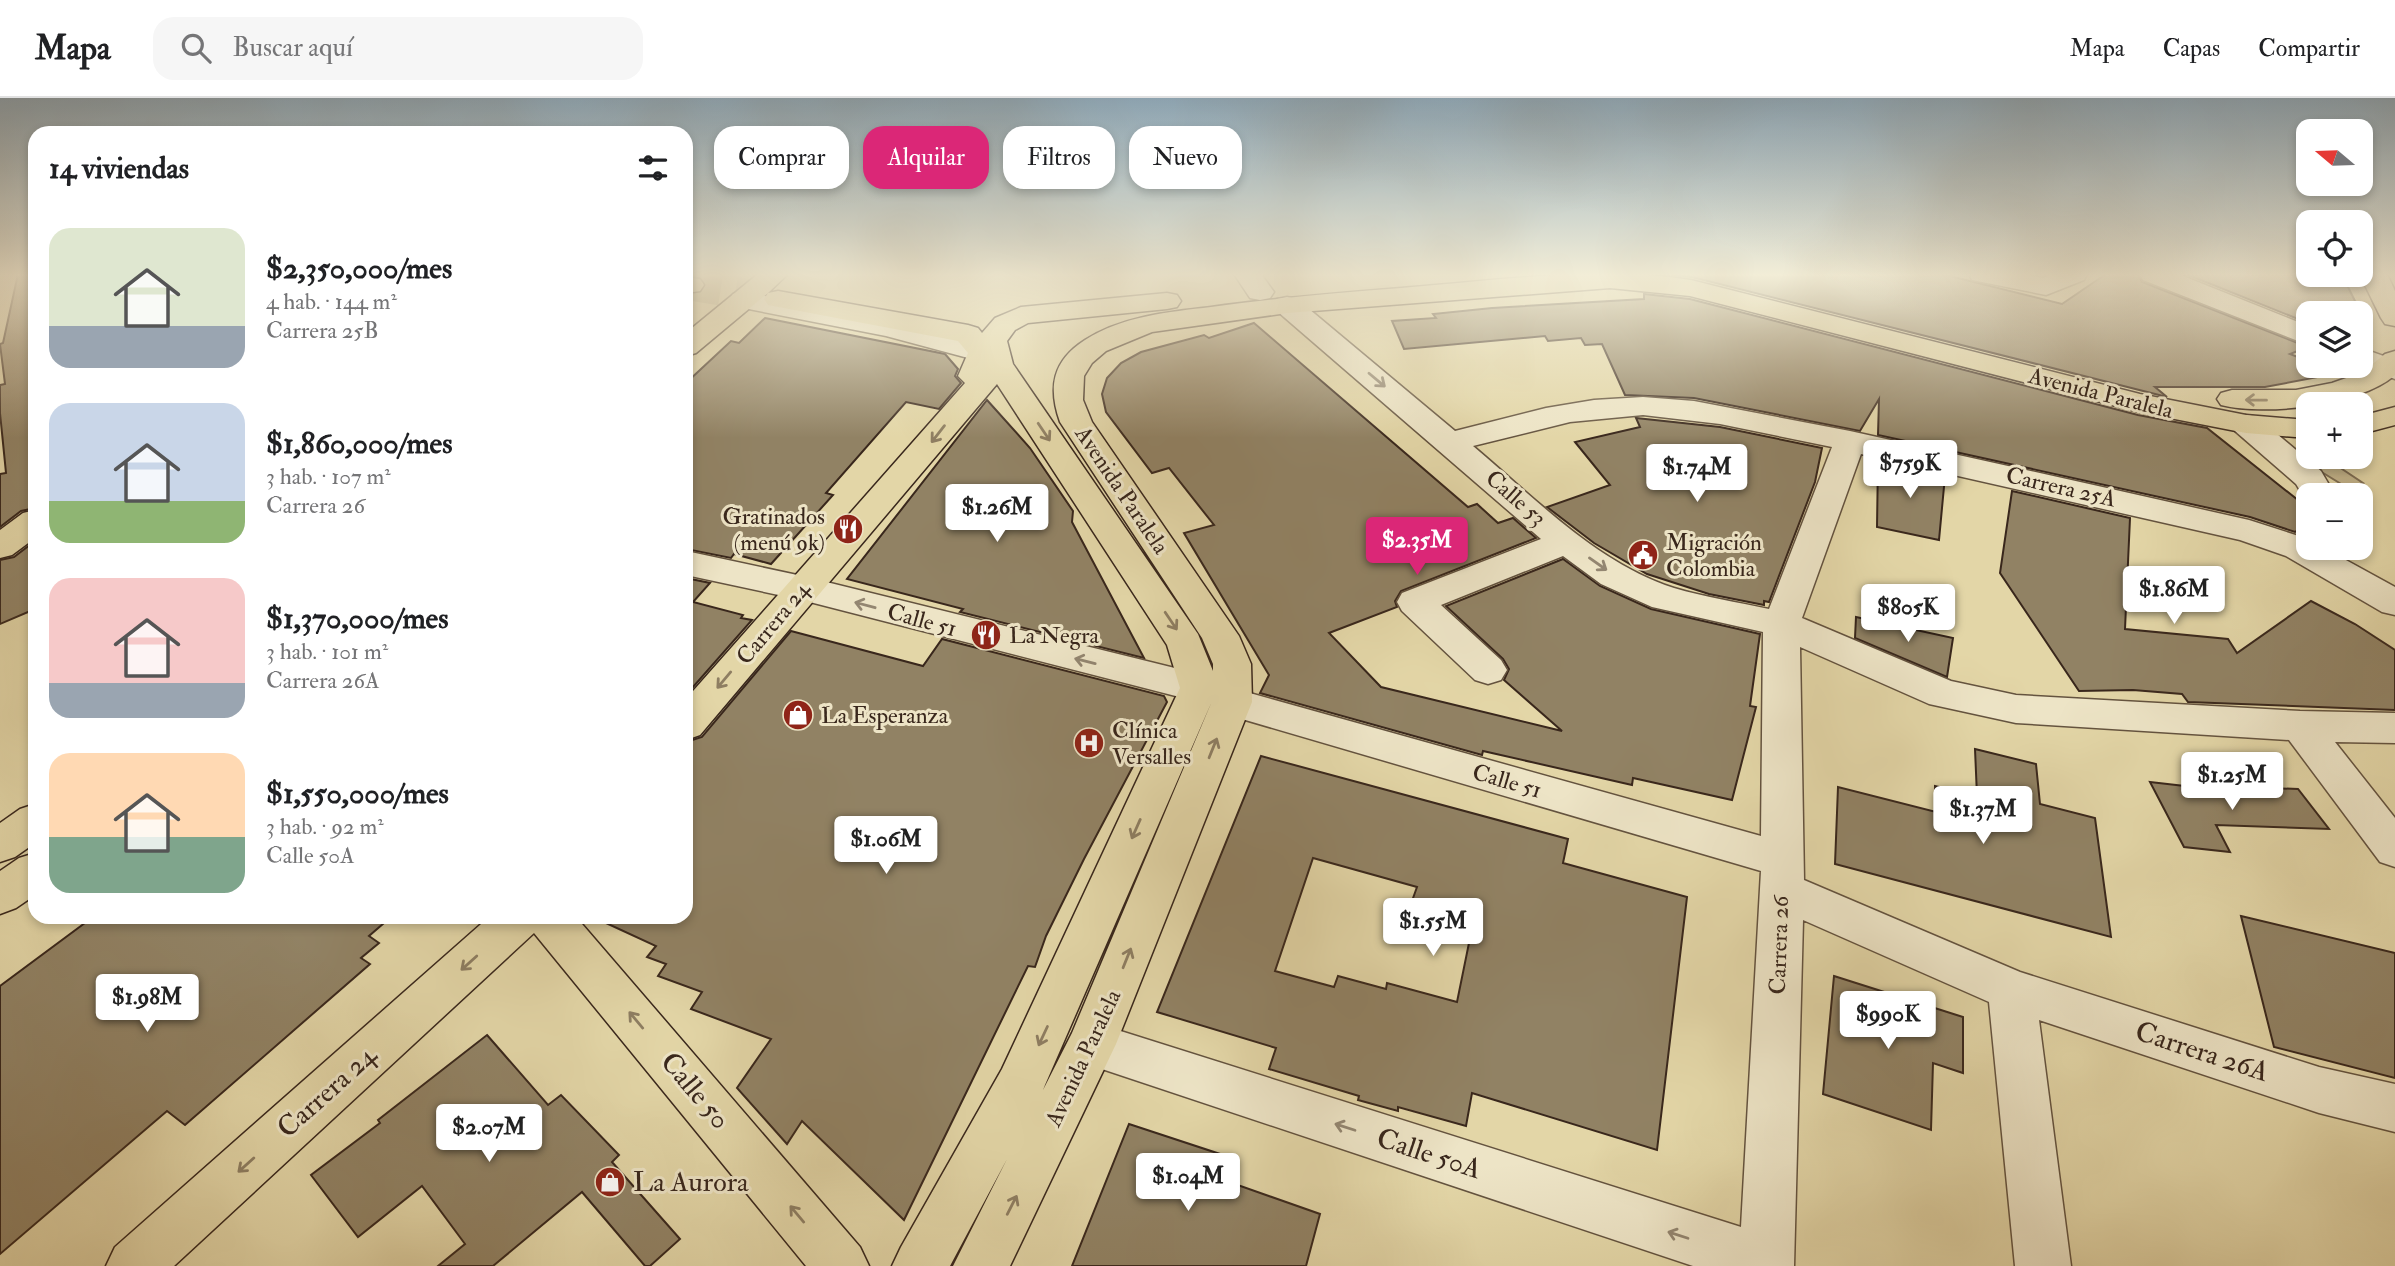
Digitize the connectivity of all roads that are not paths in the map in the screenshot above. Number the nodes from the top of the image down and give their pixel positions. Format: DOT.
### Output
graph roads {
  1 [pos="890,329"];
  2 [pos="948,329"];
  3 [pos="999,329"];
  4 [pos="1096,329"];
  5 [pos="1135,329"];
  6 [pos="1315,329"];
  7 [pos="1847,329"];
  8 [pos="1909,329"];
  9 [pos="1096,345"];
  10 [pos="991,359"];
  11 [pos="2385,364"];
  12 [pos="2395,416"];
  13 [pos="2373,422"];
  14 [pos="2246,424"];
  15 [pos="2296,428"];
  16 [pos="1850,441"];
  17 [pos="1451,442"];
  18 [pos="2312,483"];
  19 [pos="28,526"];
  20 [pos="1566,542"];
  21 [pos="2296,542"];
  22 [pos="0,547"];
  23 [pos="2328,560"];
  24 [pos="693,565"];
  25 [pos="802,588"];
  26 [pos="2395,603"];
  27 [pos="1781,624"];
  28 [pos="1488,670"];
  29 [pos="1215,695"];
  30 [pos="693,717"];
  31 [pos="2300,726"];
  32 [pos="2395,728"];
  33 [pos="28,826"];
  34 [pos="0,845"];
  35 [pos="2395,850"];
  36 [pos="1782,875"];
  37 [pos="28,877"];
  38 [pos="0,895"];
  39 [pos="512,924"];
  40 [pos="554,924"];
  41 [pos="2011,990"];
  42 [pos="1092,1044"];
  43 [pos="2395,1108"];
  44 [pos="1766,1265"];
  45 [pos="134,1266"];
  46 [pos="841,1266"];
  47 [pos="920,1266"];
  48 [pos="981,1266"];
  49 [pos="2043,1266"];
  1 -- 10 [label="street"];
  2 -- 10 [label="main road, Avenida Paralela"];
  3 -- 10 [label="main road"];
  4 -- 9 [label="main road"];
  5 -- 9 [label="main road, Avenida Paralela"];
  6 -- 17 [label="street, Calle 53, one-way"];
  7 -- 14 [label="main road, Avenida Paralela"];
  11 -- 8 [label="main road, Avenida Paralela, one-way"];
  9 -- 29 [label="main road, Avenida Paralela"];
  10 -- 25 [label="main road, Carrera 24, one-way"];
  10 -- 29 [label="main road, Avenida Paralela, one-way"];
  12 -- 13 [label="main road"];
  14 -- 15 [label="main road, Avenida Paralela"];
  14 -- 18 [label="street"];
  16 -- 17 [label="street, Carrera 25A"];
  16 -- 21 [label="street, Carrera 25A"];
  16 -- 27 [label="street, Carrera 26"];
  17 -- 20 [label="street, Calle 53"];
  19 -- 22 [label="main road"];
  20 -- 27 [label="street, Calle 53, one-way"];
  20 -- 28 [label="street"];
  23 -- 26 [label="street, Carrera 25A"];
  24 -- 25 [label="street, Calle 51"];
  29 -- 25 [label="street, Calle 51, one-way"];
  25 -- 30 [label="main road, Carrera 24, one-way"];
  27 -- 31 [label="street"];
  27 -- 36 [label="street, Carrera 26"];
  29 -- 36 [label="street, Calle 51"];
  42 -- 29 [label="main road, Avenida Paralela, one-way"];
  29 -- 47 [label="main road, Avenida Paralela, one-way"];
  31 -- 32 [label="street"];
  31 -- 35 [label="street"];
  33 -- 34 [label="main road"];
  36 -- 41 [label="street, Carrera 26A"];
  36 -- 44 [label="street, Carrera 26"];
  37 -- 38 [label="main road"];
  39 -- 45 [label="main road, Carrera 24, one-way"];
  46 -- 40 [label="main road, Calle 50, one-way"];
  41 -- 43 [label="street, Carrera 26A"];
  41 -- 49 [label="street"];
  44 -- 42 [label="street, Calle 50A, one-way"];
  48 -- 42 [label="main road, Avenida Paralela, one-way"];
}
